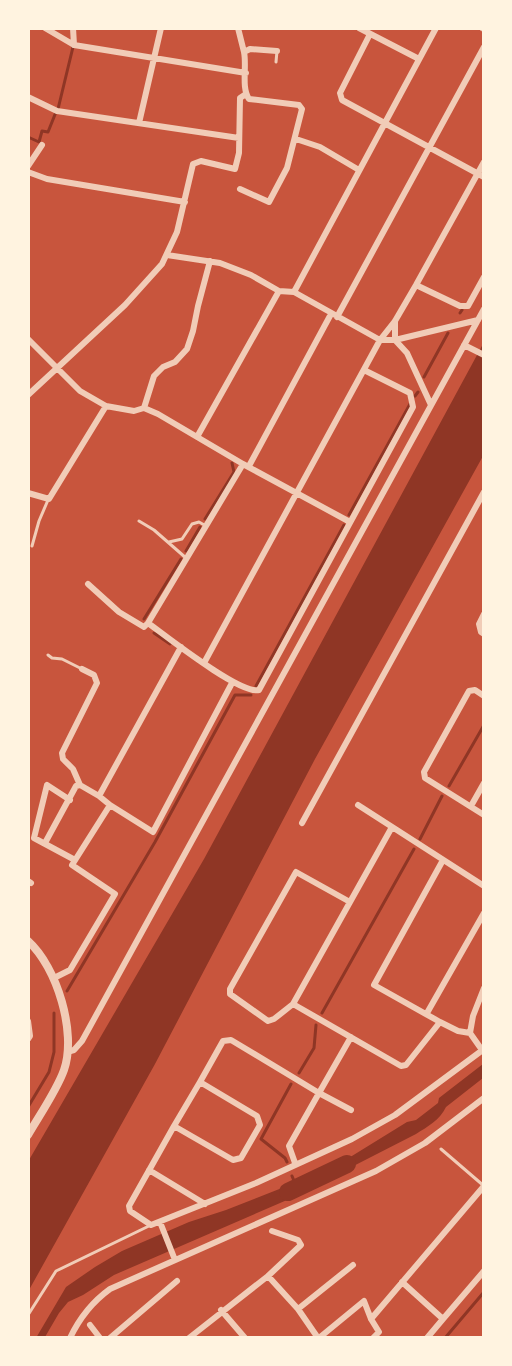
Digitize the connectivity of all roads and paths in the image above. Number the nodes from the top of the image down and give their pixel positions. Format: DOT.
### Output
graph roads {
  1 [pos="45,28"];
  2 [pos="73,28"];
  3 [pos="161,28"];
  4 [pos="238,28"];
  5 [pos="359,28"];
  6 [pos="436,28"];
  7 [pos="370,34"];
  8 [pos="74,45"];
  9 [pos="483,47"];
  10 [pos="277,51"];
  11 [pos="244,52"];
  12 [pos="155,60"];
  13 [pos="419,60"];
  14 [pos="276,62"];
  15 [pos="246,73"];
  16 [pos="246,94"];
  17 [pos="28,97"];
  18 [pos="139,123"];
  19 [pos="385,123"];
  20 [pos="239,138"];
  21 [pos="296,139"];
  22 [pos="42,145"];
  23 [pos="429,147"];
  24 [pos="483,162"];
  25 [pos="28,166"];
  26 [pos="359,170"];
  27 [pos="28,172"];
  28 [pos="480,175"];
  29 [pos="240,189"];
  30 [pos="186,200"];
  31 [pos="167,255"];
  32 [pos="210,261"];
  33 [pos="483,277"];
  34 [pos="416,285"];
  35 [pos="279,291"];
  36 [pos="294,292"];
  37 [pos="483,309"];
  38 [pos="334,315"];
  39 [pos="478,320"];
  40 [pos="395,321"];
  41 [pos="28,339"];
  42 [pos="380,340"];
  43 [pos="395,340"];
  44 [pos="467,347"];
  45 [pos="483,356"];
  46 [pos="57,368"];
  47 [pos="364,370"];
  48 [pos="28,395"];
  49 [pos="431,405"];
  50 [pos="106,406"];
  51 [pos="144,408"];
  52 [pos="197,436"];
  53 [pos="246,465"];
  54 [pos="296,492"];
  55 [pos="483,492"];
  56 [pos="28,493"];
  57 [pos="49,499"];
  58 [pos="139,521"];
  59 [pos="350,522"];
  60 [pos="206,526"];
  61 [pos="168,542"];
  62 [pos="33,546"];
  63 [pos="186,558"];
  64 [pos="88,584"];
  65 [pos="483,614"];
  66 [pos="148,622"];
  67 [pos="483,634"];
  68 [pos="181,647"];
  69 [pos="48,655"];
  70 [pos="204,663"];
  71 [pos="82,669"];
  72 [pos="232,683"];
  73 [pos="483,696"];
  74 [pos="483,783"];
  75 [pos="80,785"];
  76 [pos="99,796"];
  77 [pos="70,800"];
  78 [pos="110,805"];
  79 [pos="358,806"];
  80 [pos="471,806"];
  81 [pos="483,815"];
  82 [pos="302,823"];
  83 [pos="392,827"];
  84 [pos="45,843"];
  85 [pos="75,860"];
  86 [pos="443,860"];
  87 [pos="483,886"];
  88 [pos="350,902"];
  89 [pos="483,913"];
  90 [pos="28,941"];
  91 [pos="54,978"];
  92 [pos="483,988"];
  93 [pos="293,1004"];
  94 [pos="427,1013"];
  95 [pos="28,1021"];
  96 [pos="440,1022"];
  97 [pos="470,1034"];
  98 [pos="351,1037"];
  99 [pos="28,1039"];
  100 [pos="483,1049"];
  101 [pos="67,1052"];
  102 [pos="200,1082"];
  103 [pos="319,1093"];
  104 [pos="483,1098"];
  105 [pos="351,1110"];
  106 [pos="174,1126"];
  107 [pos="28,1135"];
  108 [pos="441,1149"];
  109 [pos="296,1163"];
  110 [pos="149,1170"];
  111 [pos="483,1186"];
  112 [pos="205,1204"];
  113 [pos="160,1224"];
  114 [pos="151,1225"];
  115 [pos="272,1230"];
  116 [pos="174,1258"];
  117 [pos="353,1265"];
  118 [pos="483,1271"];
  119 [pos="268,1276"];
  120 [pos="177,1281"];
  121 [pos="402,1282"];
  122 [pos="298,1309"];
  123 [pos="221,1311"];
  124 [pos="28,1315"];
  125 [pos="371,1319"];
  126 [pos="443,1319"];
  127 [pos="90,1325"];
  128 [pos="70,1338"];
  129 [pos="100,1338"];
  130 [pos="110,1338"];
  131 [pos="189,1338"];
  132 [pos="245,1338"];
  133 [pos="319,1338"];
  134 [pos="373,1338"];
  135 [pos="427,1338"];
  1 -- 8 [label="street"];
  2 -- 8 [label="street"];
  3 -- 12 [label="street"];
  4 -- 11 [label="street"];
  5 -- 7 [label="street"];
  6 -- 13 [label="street"];
  7 -- 13 [label="street"];
  7 -- 19 [label="street"];
  8 -- 12 [label="street"];
  9 -- 23 [label="street"];
  10 -- 11 [label="street"];
  10 -- 14 [label="lane"];
  11 -- 15 [label="street"];
  12 -- 15 [label="street"];
  12 -- 18 [label="street"];
  13 -- 19 [label="street"];
  15 -- 16 [label="street"];
  16 -- 20 [label="street"];
  16 -- 21 [label="street"];
  17 -- 18 [label="street"];
  18 -- 20 [label="street"];
  19 -- 23 [label="street"];
  19 -- 26 [label="street"];
  20 -- 30 [label="street"];
  21 -- 26 [label="street"];
  21 -- 29 [label="street"];
  22 -- 25 [label="street"];
  23 -- 28 [label="street"];
  23 -- 38 [label="street"];
  24 -- 28 [label="street"];
  26 -- 36 [label="street"];
  27 -- 30 [label="street"];
  28 -- 34 [label="street"];
  30 -- 31 [label="street"];
  31 -- 32 [label="street"];
  31 -- 46 [label="street"];
  32 -- 35 [label="street"];
  32 -- 51 [label="street"];
  33 -- 34 [label="street"];
  34 -- 40 [label="street"];
  35 -- 36 [label="street"];
  35 -- 52 [label="street"];
  36 -- 38 [label="street"];
  37 -- 39 [label="street"];
  38 -- 42 [label="street"];
  38 -- 53 [label="street"];
  39 -- 43 [label="street"];
  39 -- 44 [label="street"];
  40 -- 42 [label="street"];
  40 -- 43 [label="street"];
  41 -- 46 [label="street"];
  42 -- 43 [label="street"];
  42 -- 47 [label="street"];
  43 -- 49 [label="street"];
  44 -- 45 [label="street"];
  44 -- 49 [label="street"];
  46 -- 48 [label="street"];
  46 -- 50 [label="street"];
  47 -- 54 [label="street"];
  47 -- 59 [label="street"];
  49 -- 101 [label="street"];
  50 -- 51 [label="street"];
  50 -- 57 [label="street"];
  51 -- 52 [label="street"];
  52 -- 53 [label="street"];
  53 -- 54 [label="street"];
  53 -- 60 [label="street"];
  54 -- 59 [label="street"];
  54 -- 70 [label="street"];
  55 -- 82 [label="street"];
  56 -- 57 [label="street"];
  57 -- 62 [label="lane"];
  58 -- 61 [label="lane"];
  59 -- 72 [label="street"];
  60 -- 61 [label="lane"];
  60 -- 63 [label="street"];
  61 -- 63 [label="lane"];
  63 -- 66 [label="street"];
  64 -- 66 [label="street"];
  65 -- 67 [label="street"];
  66 -- 68 [label="street"];
  68 -- 70 [label="street"];
  68 -- 76 [label="street"];
  69 -- 71 [label="lane"];
  70 -- 72 [label="street"];
  71 -- 75 [label="street"];
  72 -- 78 [label="street"];
  73 -- 80 [label="street"];
  74 -- 80 [label="street"];
  75 -- 76 [label="street"];
  75 -- 77 [label="street"];
  76 -- 78 [label="street"];
  77 -- 84 [label="street"];
  77 -- 84 [label="street"];
  78 -- 85 [label="street"];
  79 -- 83 [label="street"];
  80 -- 81 [label="street"];
  83 -- 86 [label="street"];
  83 -- 88 [label="street"];
  84 -- 85 [label="street"];
  85 -- 91 [label="street"];
  86 -- 87 [label="street"];
  86 -- 94 [label="street"];
  88 -- 93 [label="street"];
  88 -- 93 [label="street"];
  89 -- 94 [label="street"];
  90 -- 91 [label="street"];
  91 -- 101 [label="street"];
  92 -- 97 [label="street"];
  93 -- 98 [label="street"];
  94 -- 96 [label="street"];
  95 -- 99 [label="street"];
  96 -- 97 [label="street"];
  96 -- 98 [label="street"];
  97 -- 100 [label="street"];
  98 -- 103 [label="street"];
  100 -- 109 [label="street"];
  101 -- 107 [label="street"];
  102 -- 103 [label="street"];
  102 -- 106 [label="street"];
  102 -- 106 [label="street"];
  103 -- 105 [label="street"];
  103 -- 109 [label="street"];
  104 -- 116 [label="street"];
  106 -- 110 [label="street"];
  108 -- 111 [label="lane"];
  109 -- 112 [label="street"];
  110 -- 112 [label="street"];
  110 -- 114 [label="street"];
  111 -- 121 [label="street"];
  112 -- 113 [label="street"];
  113 -- 114 [label="street"];
  113 -- 116 [label="street"];
  114 -- 124 [label="lane"];
  115 -- 119 [label="street"];
  116 -- 128 [label="street"];
  117 -- 122 [label="street"];
  118 -- 126 [label="street"];
  119 -- 122 [label="street"];
  119 -- 123 [label="street"];
  120 -- 130 [label="street"];
  121 -- 125 [label="street"];
  121 -- 126 [label="street"];
  122 -- 133 [label="street"];
  123 -- 131 [label="street"];
  123 -- 132 [label="street"];
  125 -- 133 [label="street"];
  125 -- 134 [label="street"];
  126 -- 135 [label="street"];
  127 -- 129 [label="street"];
}
